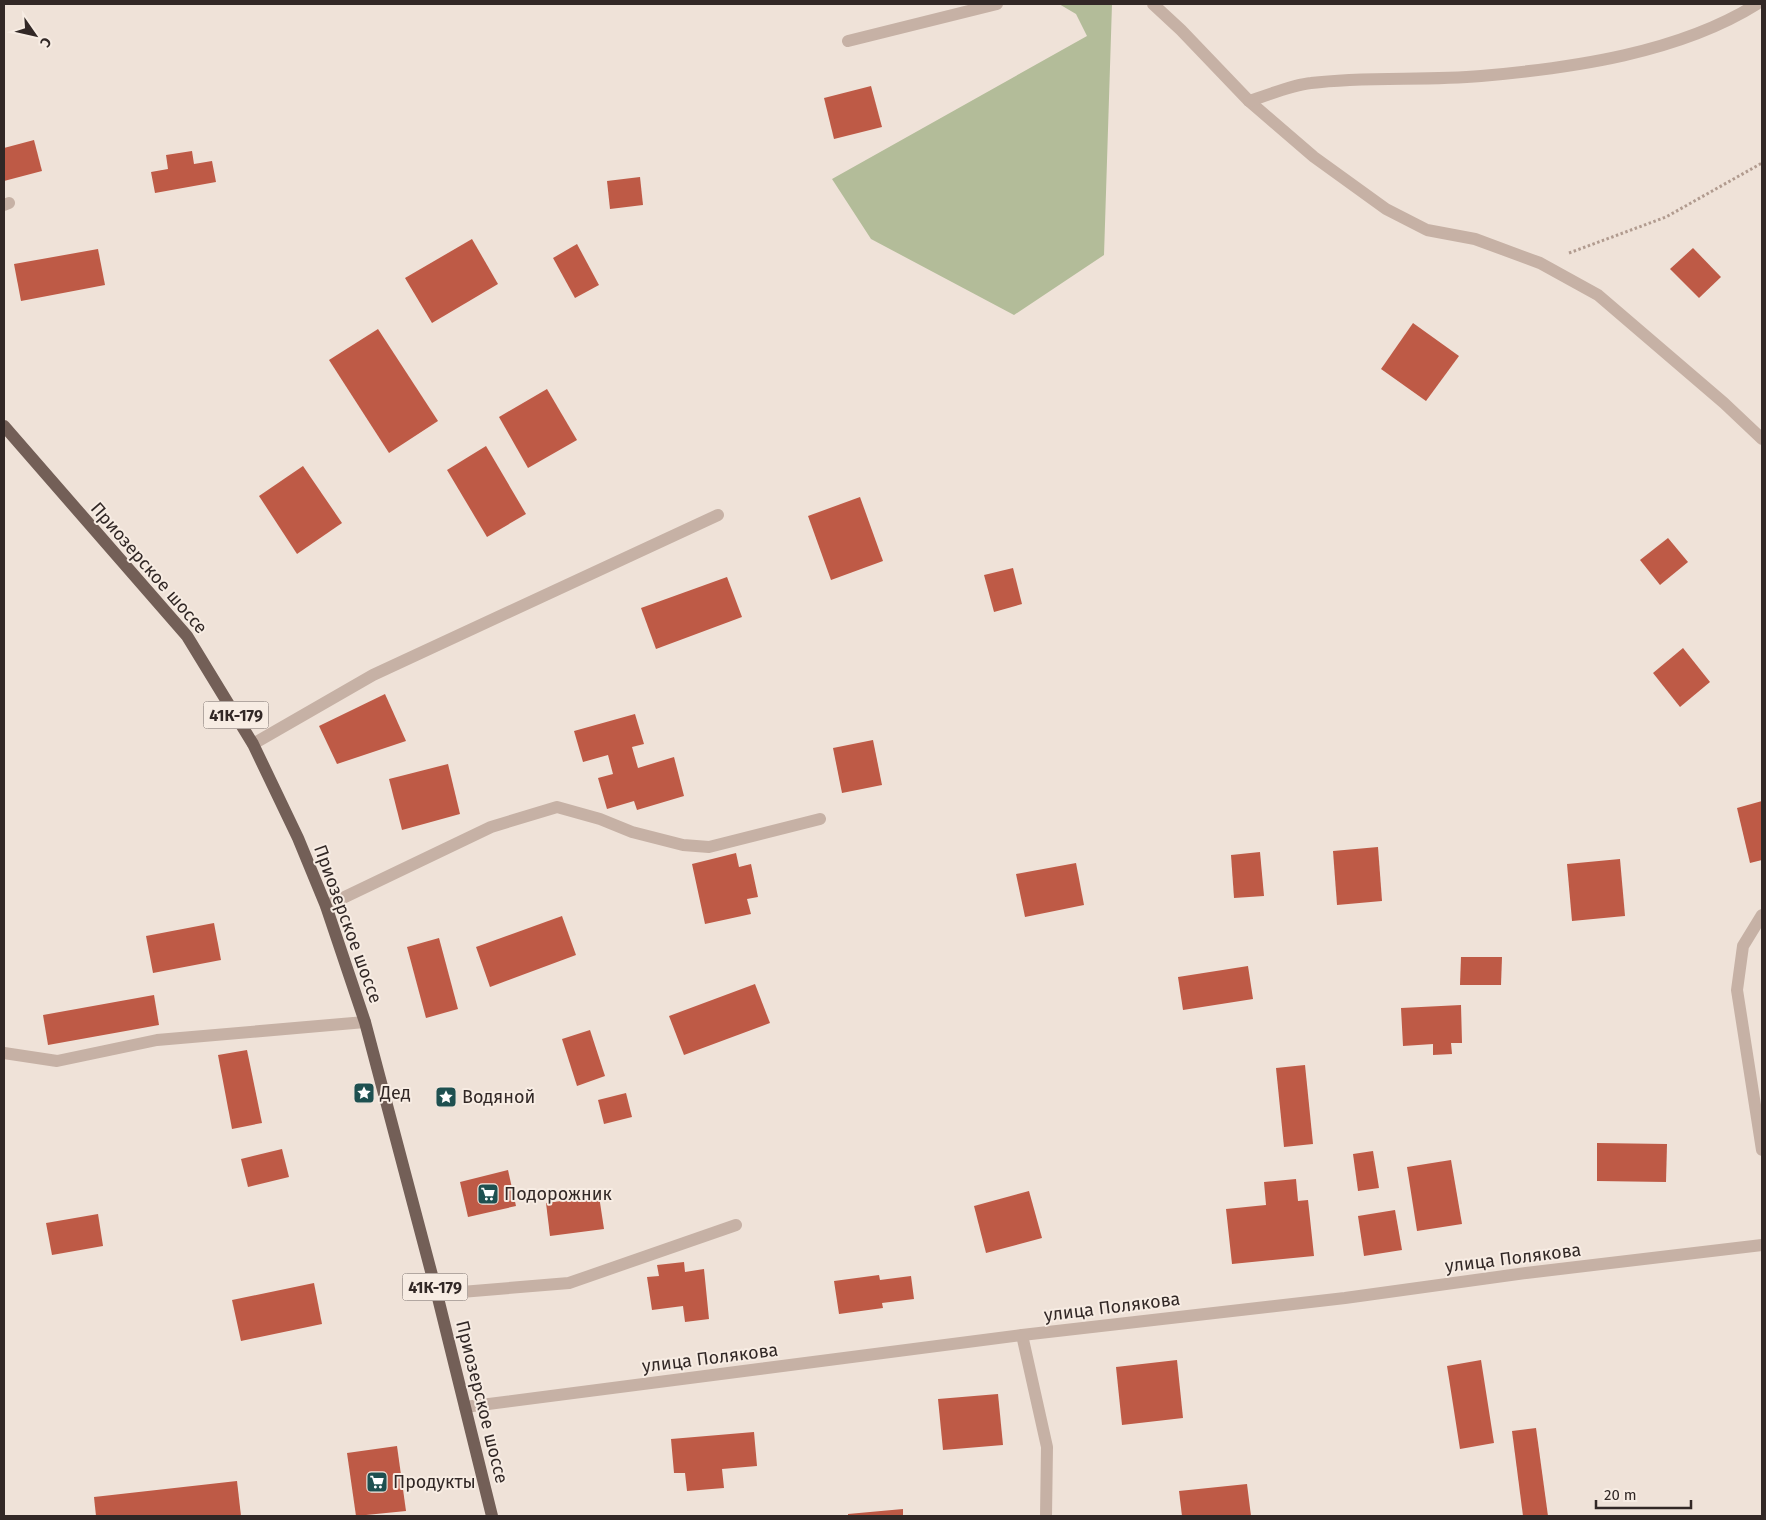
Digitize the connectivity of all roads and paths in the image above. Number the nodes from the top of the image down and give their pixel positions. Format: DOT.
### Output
graph roads {
  1 [pos="997,4"];
  2 [pos="1153,4"];
  3 [pos="1756,4"];
  4 [pos="848,41"];
  5 [pos="1249,101"];
  6 [pos="1762,163"];
  7 [pos="1540,263"];
  8 [pos="4,426"];
  9 [pos="1762,439"];
  10 [pos="718,515"];
  11 [pos="253,744"];
  12 [pos="820,819"];
  13 [pos="326,906"];
  14 [pos="1762,915"];
  15 [pos="365,1022"];
  16 [pos="4,1053"];
  17 [pos="1762,1150"];
  18 [pos="736,1225"];
  19 [pos="1762,1245"];
  20 [pos="437,1294"];
  21 [pos="1022,1335"];
  22 [pos="465,1407"];
  23 [pos="489,1516"];
  24 [pos="1046,1516"];
  1 -- 4 [label="street"];
  2 -- 5 [label="street"];
  3 -- 5 [label="street"];
  5 -- 7 [label="street"];
  6 -- 7 [label="path"];
  7 -- 9 [label="street"];
  8 -- 11 [label="main road, Приозерское шоссе / 41К-179"];
  10 -- 11 [label="street"];
  11 -- 13 [label="main road, Приозерское шоссе / 41К-179"];
  12 -- 13 [label="street"];
  13 -- 15 [label="main road, Приозерское шоссе / 41К-179"];
  14 -- 17 [label="street"];
  15 -- 16 [label="street"];
  15 -- 20 [label="main road, Приозерское шоссе / 41К-179"];
  18 -- 20 [label="street"];
  19 -- 21 [label="street, улица Полякова"];
  20 -- 22 [label="main road, Приозерское шоссе / 41К-179"];
  21 -- 22 [label="street, улица Полякова"];
  21 -- 24 [label="street"];
  22 -- 23 [label="main road, Приозерское шоссе / 41К-179"];
}
